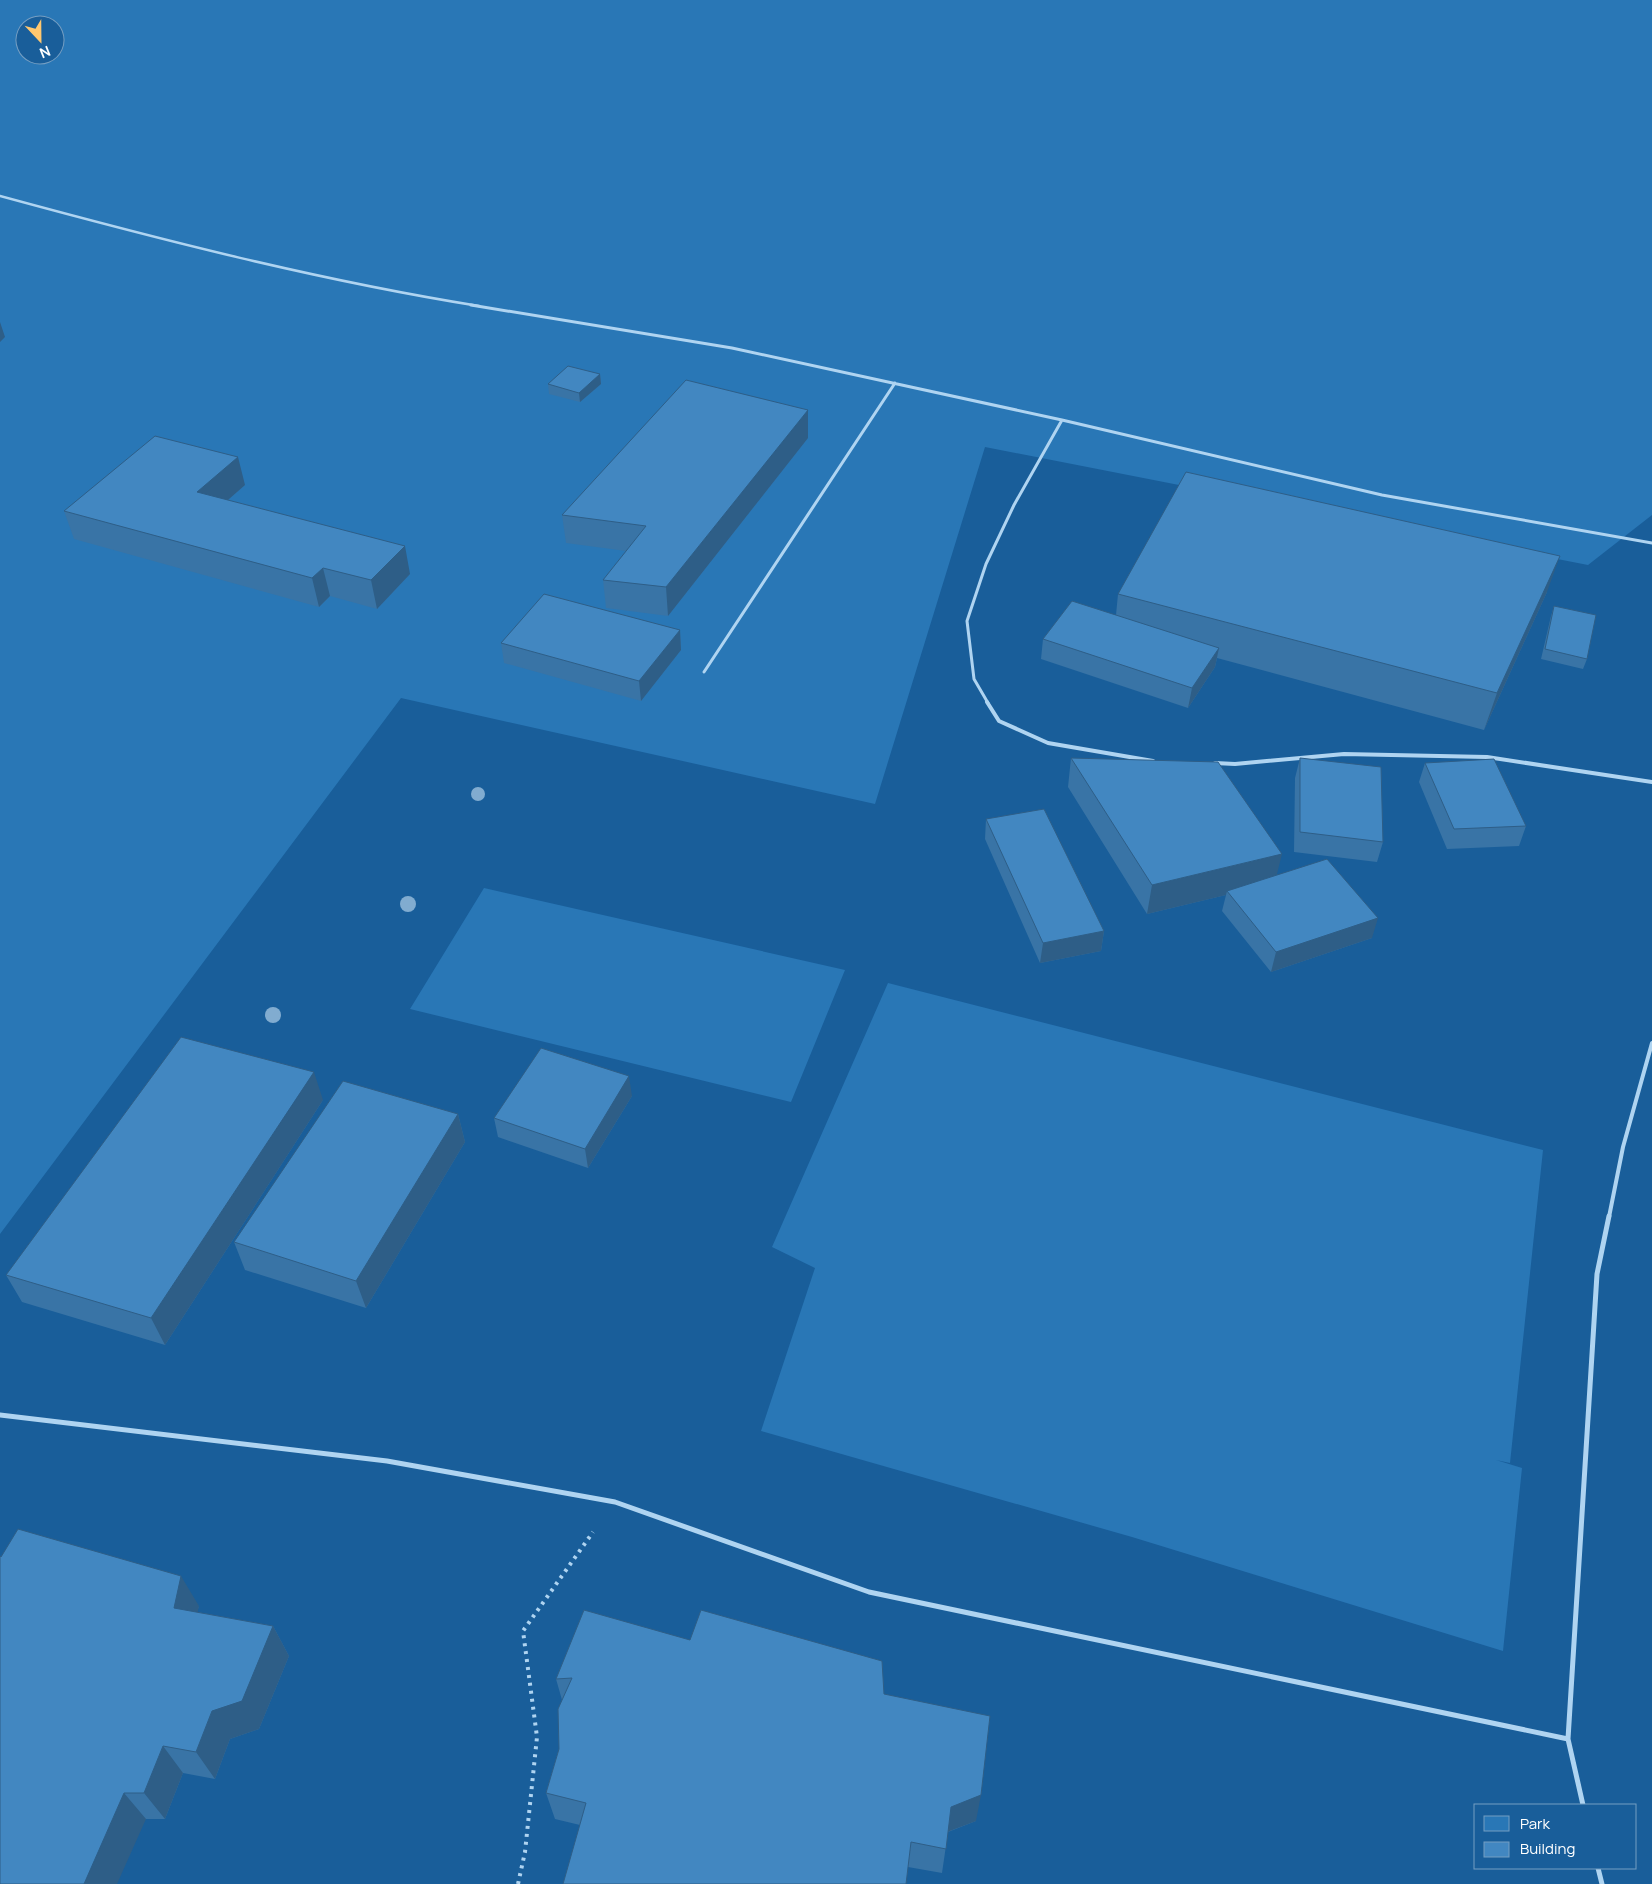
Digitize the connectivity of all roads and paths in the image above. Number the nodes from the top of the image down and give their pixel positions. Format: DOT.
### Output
graph roads {
  1 [pos="0,196"];
  2 [pos="895,383"];
  3 [pos="1062,420"];
  4 [pos="1652,543"];
  5 [pos="704,672"];
  6 [pos="1159,762"];
  7 [pos="1206,763"];
  8 [pos="1652,782"];
  9 [pos="1652,1043"];
  10 [pos="0,1415"];
  11 [pos="615,1502"];
  12 [pos="1568,1739"];
  13 [pos="1583,1804"];
  14 [pos="1598,1869"];
  15 [pos="518,1884"];
  16 [pos="1602,1884"];
  1 -- 2 [label="lane"];
  2 -- 3 [label="lane"];
  2 -- 5 [label="lane"];
  3 -- 4 [label="lane"];
  3 -- 6 [label="lane"];
  7 -- 8 [label="lane"];
  9 -- 12 [label="lane"];
  10 -- 11 [label="lane"];
  11 -- 12 [label="lane"];
  11 -- 15 [label="path"];
  12 -- 13 [label="lane"];
  14 -- 16 [label="lane"];
}
